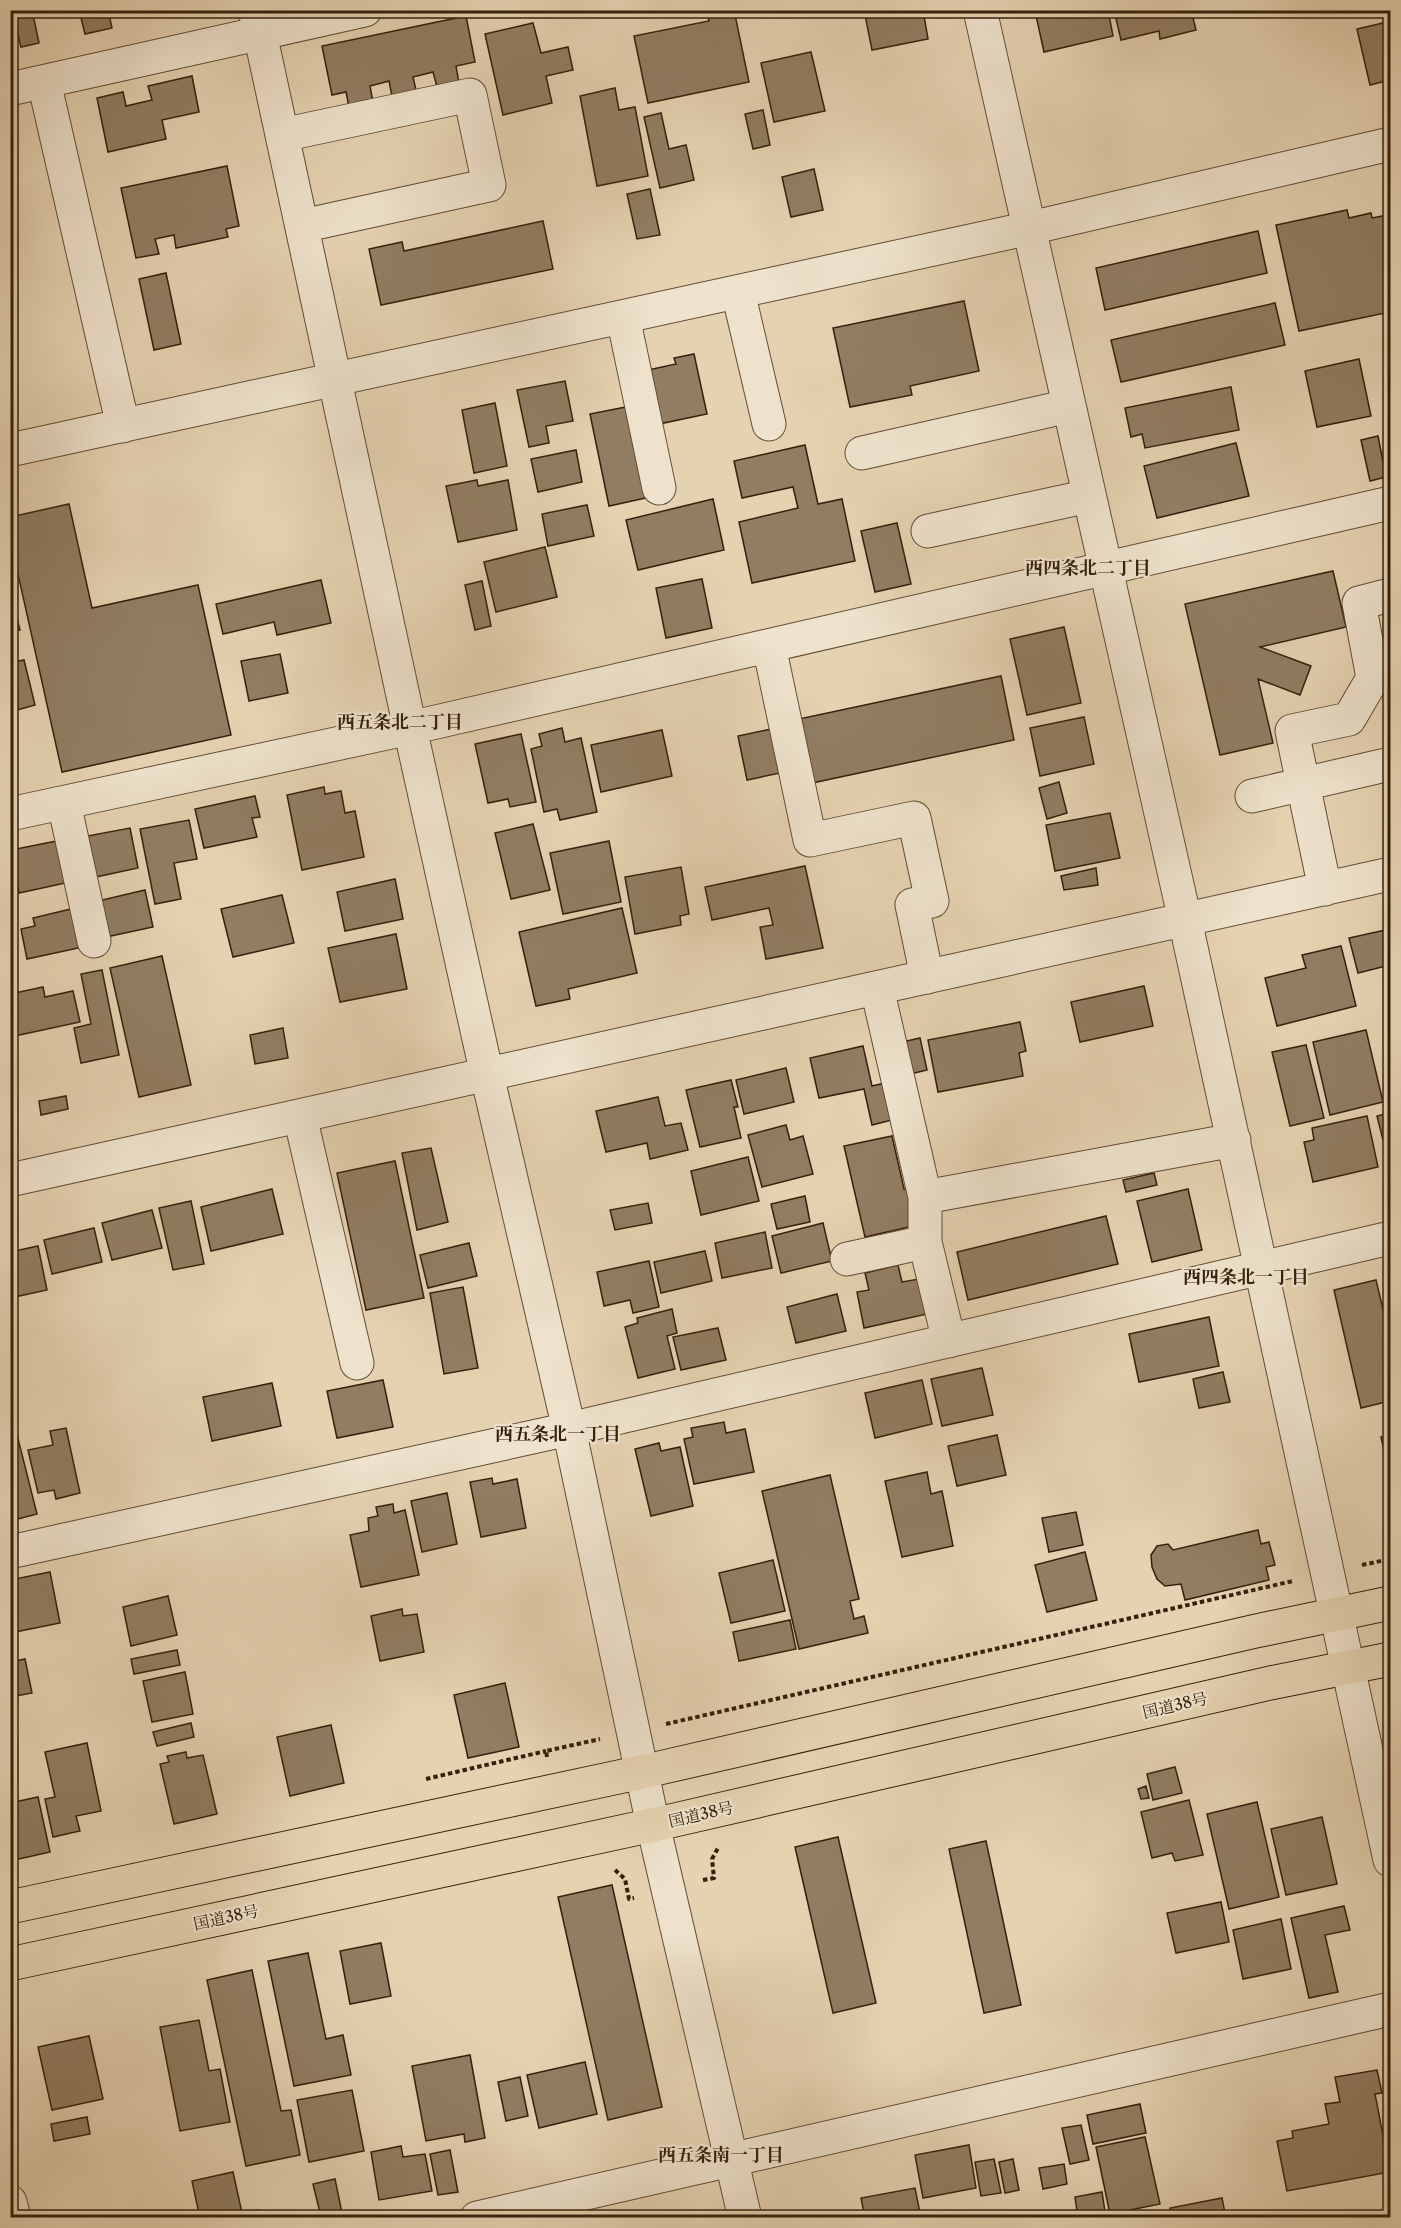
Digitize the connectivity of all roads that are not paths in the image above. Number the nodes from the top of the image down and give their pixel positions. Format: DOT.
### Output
graph roads {
  1 [pos="365,10"];
  2 [pos="980,10"];
  3 [pos="257,23"];
  4 [pos="44,82"];
  5 [pos="10,89"];
  6 [pos="282,135"];
  7 [pos="1390,144"];
  8 [pos="302,226"];
  9 [pos="1030,228"];
  10 [pos="738,292"];
  11 [pos="623,317"];
  12 [pos="335,380"];
  13 [pos="1069,406"];
  14 [pos="769,424"];
  15 [pos="123,426"];
  16 [pos="10,450"];
  17 [pos="862,453"];
  18 [pos="659,488"];
  19 [pos="1089,496"];
  20 [pos="1390,503"];
  21 [pos="928,531"];
  22 [pos="1105,570"];
  23 [pos="1390,595"];
  24 [pos="769,646"];
  25 [pos="1382,676"];
  26 [pos="410,728"];
  27 [pos="1390,764"];
  28 [pos="1303,784"];
  29 [pos="1252,796"];
  30 [pos="64,803"];
  31 [pos="10,814"];
  32 [pos="1390,874"];
  33 [pos="1325,889"];
  34 [pos="1185,920"];
  35 [pos="94,941"];
  36 [pos="927,977"];
  37 [pos="877,988"];
  38 [pos="487,1075"];
  39 [pos="300,1116"];
  40 [pos="1234,1140"];
  41 [pos="10,1180"];
  42 [pos="925,1197"];
  43 [pos="1390,1238"];
  44 [pos="925,1242"];
  45 [pos="847,1259"];
  46 [pos="1262,1269"];
  47 [pos="949,1341"];
  48 [pos="357,1363"];
  49 [pos="569,1429"];
  50 [pos="10,1552"];
  51 [pos="1390,1603"];
  52 [pos="1337,1615"];
  53 [pos="1390,1659"];
  54 [pos="1349,1669"];
  55 [pos="642,1772"];
  56 [pos="653,1825"];
  57 [pos="1390,1860"];
  58 [pos="10,1907"];
  59 [pos="10,1964"];
  60 [pos="1390,2009"];
  61 [pos="731,2159"];
  62 [pos="10,2202"];
  63 [pos="14,2217"];
  64 [pos="477,2217"];
  65 [pos="745,2217"];
  1 -- 3 [label="street"];
  2 -- 9 [label="street"];
  3 -- 4 [label="street"];
  3 -- 6 [label="street"];
  4 -- 5 [label="street"];
  4 -- 15 [label="street"];
  6 -- 8 [label="street"];
  6 -- 8 [label="street"];
  7 -- 9 [label="street"];
  8 -- 12 [label="street"];
  9 -- 10 [label="street"];
  9 -- 13 [label="street"];
  10 -- 11 [label="street"];
  10 -- 14 [label="street"];
  11 -- 12 [label="street"];
  11 -- 18 [label="street"];
  12 -- 15 [label="street"];
  12 -- 26 [label="street"];
  13 -- 17 [label="street"];
  13 -- 19 [label="street"];
  15 -- 16 [label="street"];
  19 -- 21 [label="street"];
  19 -- 22 [label="street"];
  20 -- 22 [label="street"];
  22 -- 24 [label="street"];
  22 -- 34 [label="street"];
  23 -- 25 [label="street"];
  24 -- 26 [label="street"];
  24 -- 36 [label="street"];
  25 -- 28 [label="street"];
  26 -- 30 [label="street"];
  26 -- 38 [label="street"];
  27 -- 28 [label="street"];
  28 -- 29 [label="street"];
  28 -- 33 [label="street"];
  30 -- 31 [label="street"];
  30 -- 35 [label="street"];
  32 -- 33 [label="street"];
  33 -- 34 [label="street"];
  34 -- 36 [label="street"];
  34 -- 40 [label="street"];
  36 -- 37 [label="street"];
  37 -- 38 [label="street"];
  37 -- 42 [label="street"];
  38 -- 39 [label="street"];
  38 -- 49 [label="street"];
  39 -- 41 [label="street"];
  39 -- 48 [label="street"];
  40 -- 42 [label="street"];
  40 -- 46 [label="street"];
  42 -- 44 [label="street"];
  43 -- 46 [label="street"];
  44 -- 45 [label="street"];
  44 -- 47 [label="street"];
  46 -- 47 [label="street"];
  46 -- 52 [label="street"];
  47 -- 49 [label="street"];
  49 -- 50 [label="street"];
  49 -- 55 [label="street"];
  51 -- 52 [label="highway"];
  52 -- 54 [label="street"];
  52 -- 55 [label="highway"];
  53 -- 54 [label="highway, 国道38号"];
  54 -- 56 [label="highway, 国道38号"];
  54 -- 57 [label="street"];
  55 -- 56 [label="street"];
  55 -- 58 [label="highway"];
  56 -- 59 [label="highway, 国道38号"];
  56 -- 61 [label="street"];
  60 -- 61 [label="street"];
  61 -- 64 [label="street"];
  61 -- 65 [label="street"];
  62 -- 63 [label="street"];
}
